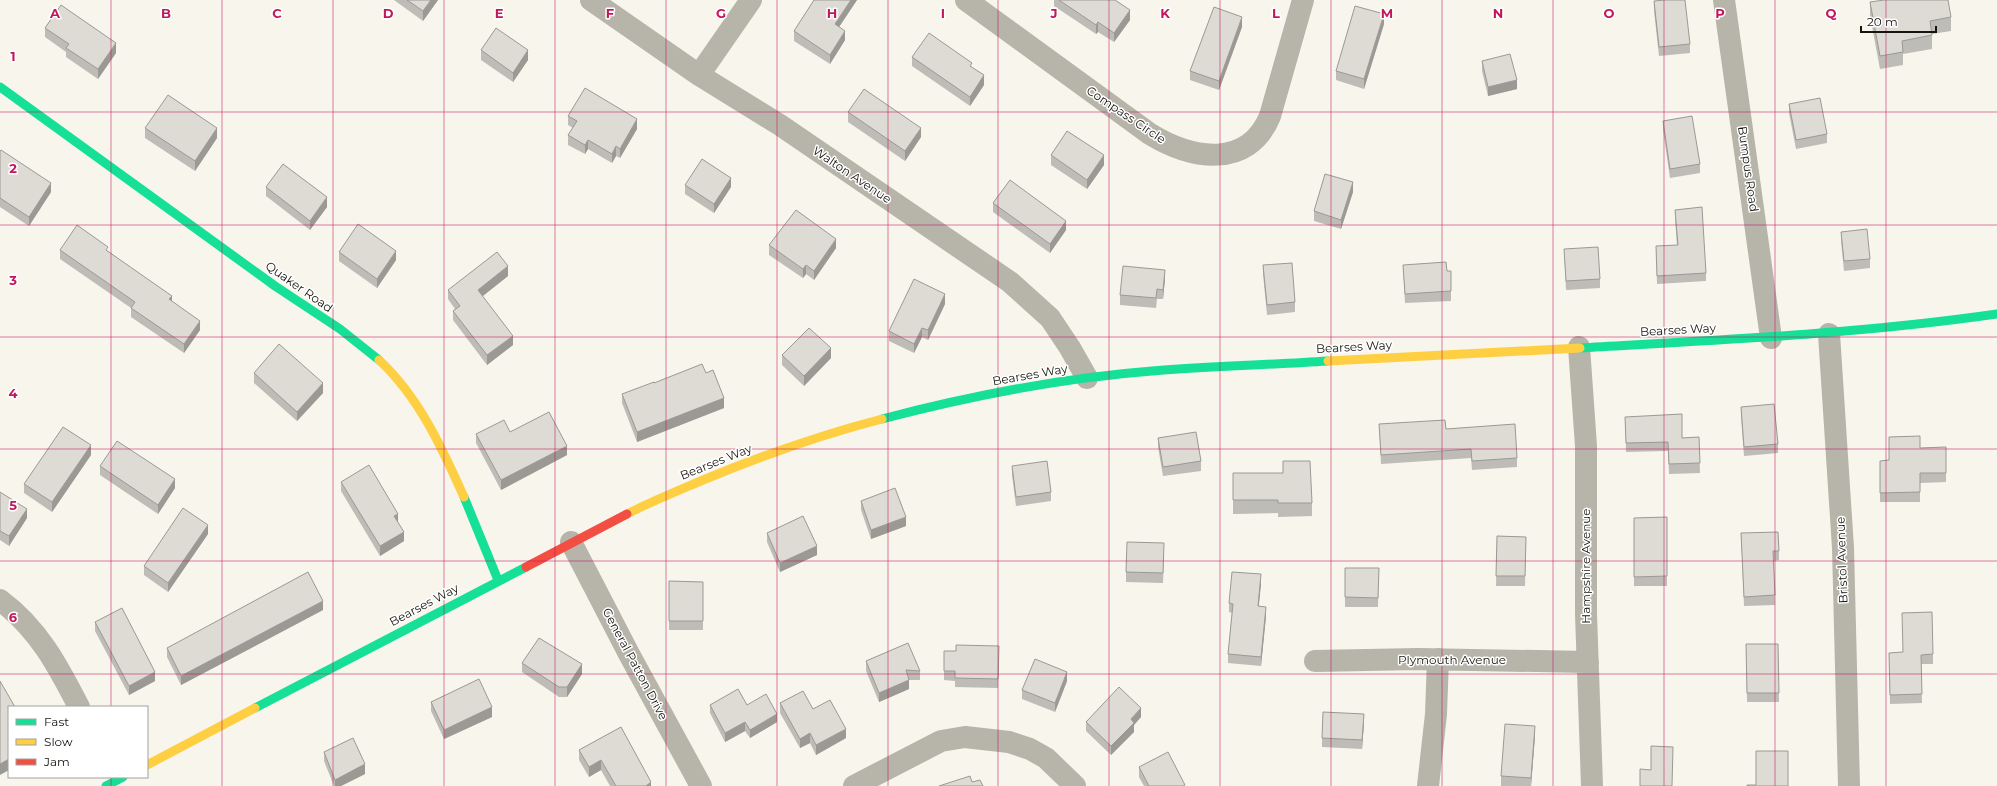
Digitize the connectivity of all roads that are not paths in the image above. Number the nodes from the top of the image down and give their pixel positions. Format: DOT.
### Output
graph roads {
  1 [pos="591,0"];
  2 [pos="751,0"];
  3 [pos="966,0"];
  4 [pos="1303,0"];
  5 [pos="1724,0"];
  6 [pos="699,75"];
  7 [pos="0,87"];
  8 [pos="1997,314"];
  9 [pos="1829,334"];
  10 [pos="1771,338"];
  11 [pos="1579,347"];
  12 [pos="1087,378"];
  13 [pos="571,542"];
  14 [pos="498,580"];
  15 [pos="0,600"];
  16 [pos="1438,659"];
  17 [pos="1316,661"];
  18 [pos="1588,662"];
  19 [pos="78,706"];
  20 [pos="148,764"];
  21 [pos="702,786"];
  22 [pos="854,786"];
  23 [pos="1075,786"];
  24 [pos="1428,786"];
  25 [pos="1592,786"];
  26 [pos="1848,786"];
  1 -- 6 [label="street, Walton Avenue"];
  2 -- 6 [label="street"];
  3 -- 4 [label="street, Compass Circle"];
  5 -- 10 [label="street, Bumpus Road"];
  6 -- 12 [label="street, Walton Avenue"];
  7 -- 14 [label="main road, Quaker Road"];
  8 -- 9 [label="main road, Bearses Way"];
  9 -- 10 [label="main road, Bearses Way"];
  9 -- 26 [label="street, Bristol Avenue"];
  10 -- 11 [label="main road, Bearses Way"];
  11 -- 12 [label="main road, Bearses Way"];
  11 -- 18 [label="street, Hampshire Avenue"];
  12 -- 13 [label="main road, Bearses Way"];
  13 -- 14 [label="main road, Bearses Way"];
  13 -- 21 [label="street, General Patton Drive"];
  14 -- 20 [label="main road, Bearses Way"];
  15 -- 19 [label="street"];
  16 -- 17 [label="street, Plymouth Avenue"];
  16 -- 18 [label="street, Plymouth Avenue"];
  16 -- 24 [label="street"];
  18 -- 25 [label="street, Hampshire Avenue"];
  22 -- 23 [label="street"];
}
